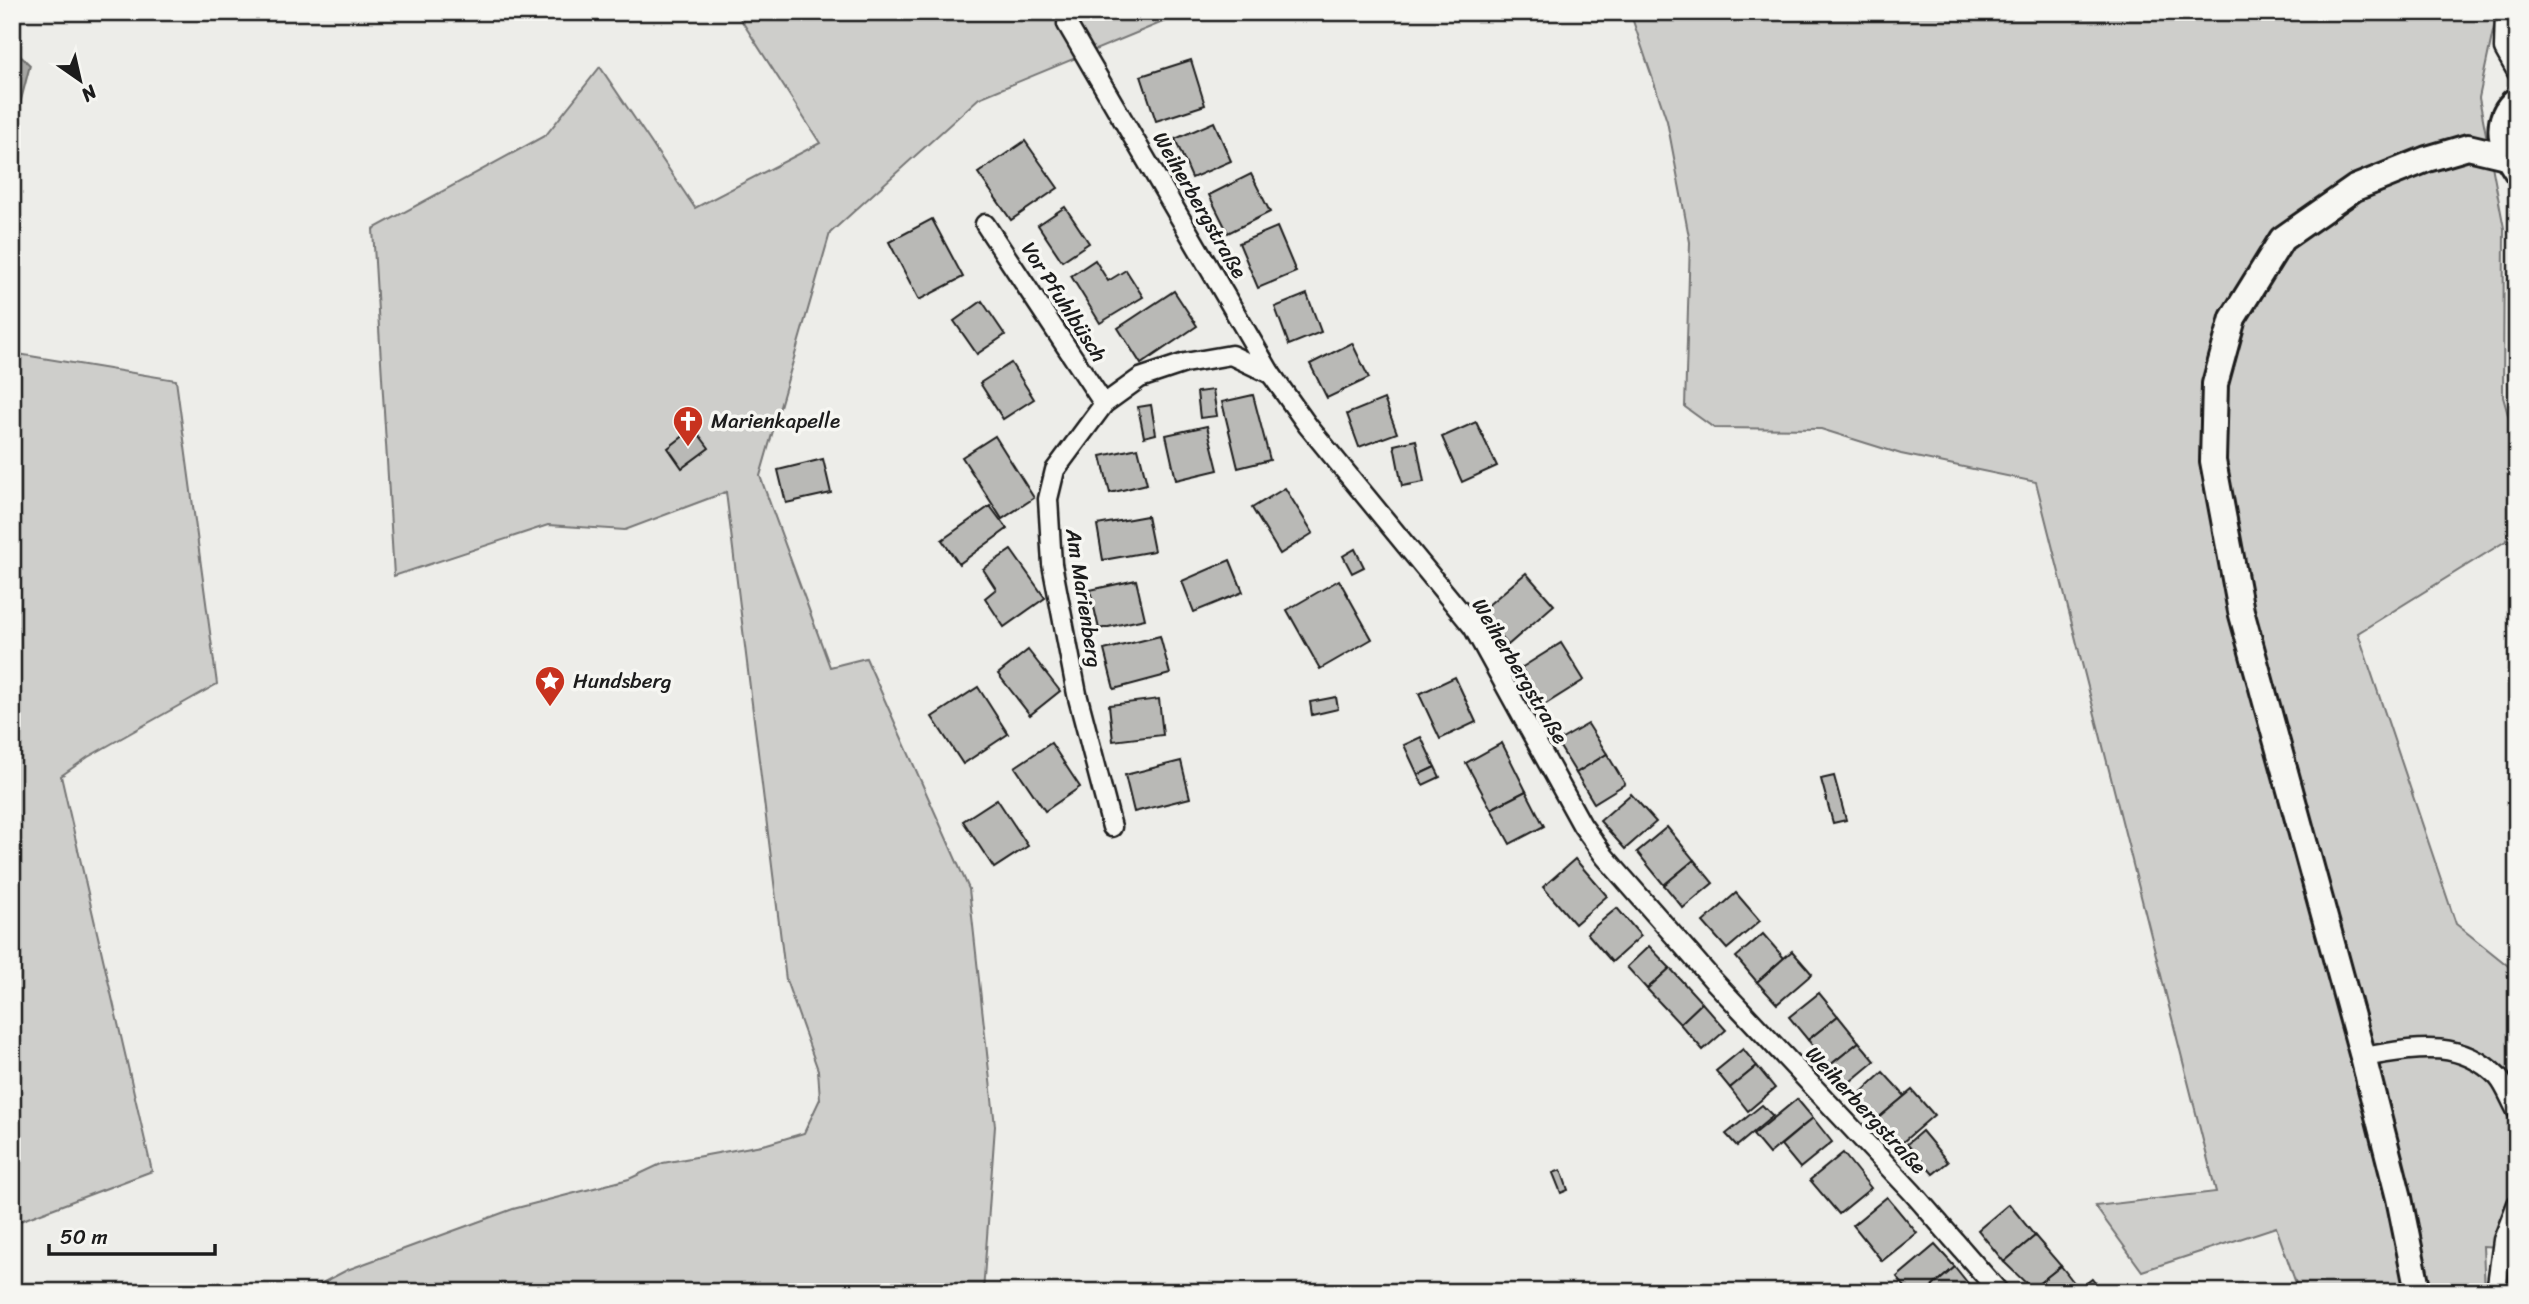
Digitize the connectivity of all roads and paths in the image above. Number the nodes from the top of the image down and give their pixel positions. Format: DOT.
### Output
graph roads {
  1 [pos="2505,12"];
  2 [pos="1067,24"];
  3 [pos="2517,72"];
  4 [pos="2517,99"];
  5 [pos="2512,164"];
  6 [pos="985,224"];
  7 [pos="1271,374"];
  8 [pos="1104,404"];
  9 [pos="1112,827"];
  10 [pos="2363,1057"];
  11 [pos="2517,1111"];
  12 [pos="2517,1204"];
  13 [pos="1999,1292"];
  14 [pos="2418,1292"];
  15 [pos="2496,1292"];
  1 -- 3 [label="street"];
  2 -- 7 [label="street, Weiherbergstraße"];
  4 -- 5 [label="street"];
  5 -- 10 [label="street"];
  6 -- 8 [label="street, Vor Pfuhlbüsch"];
  7 -- 8 [label="street, Am Marienberg"];
  7 -- 13 [label="street, Weiherbergstraße"];
  8 -- 9 [label="street, Am Marienberg"];
  10 -- 11 [label="street"];
  10 -- 14 [label="street"];
  12 -- 15 [label="street"];
}
